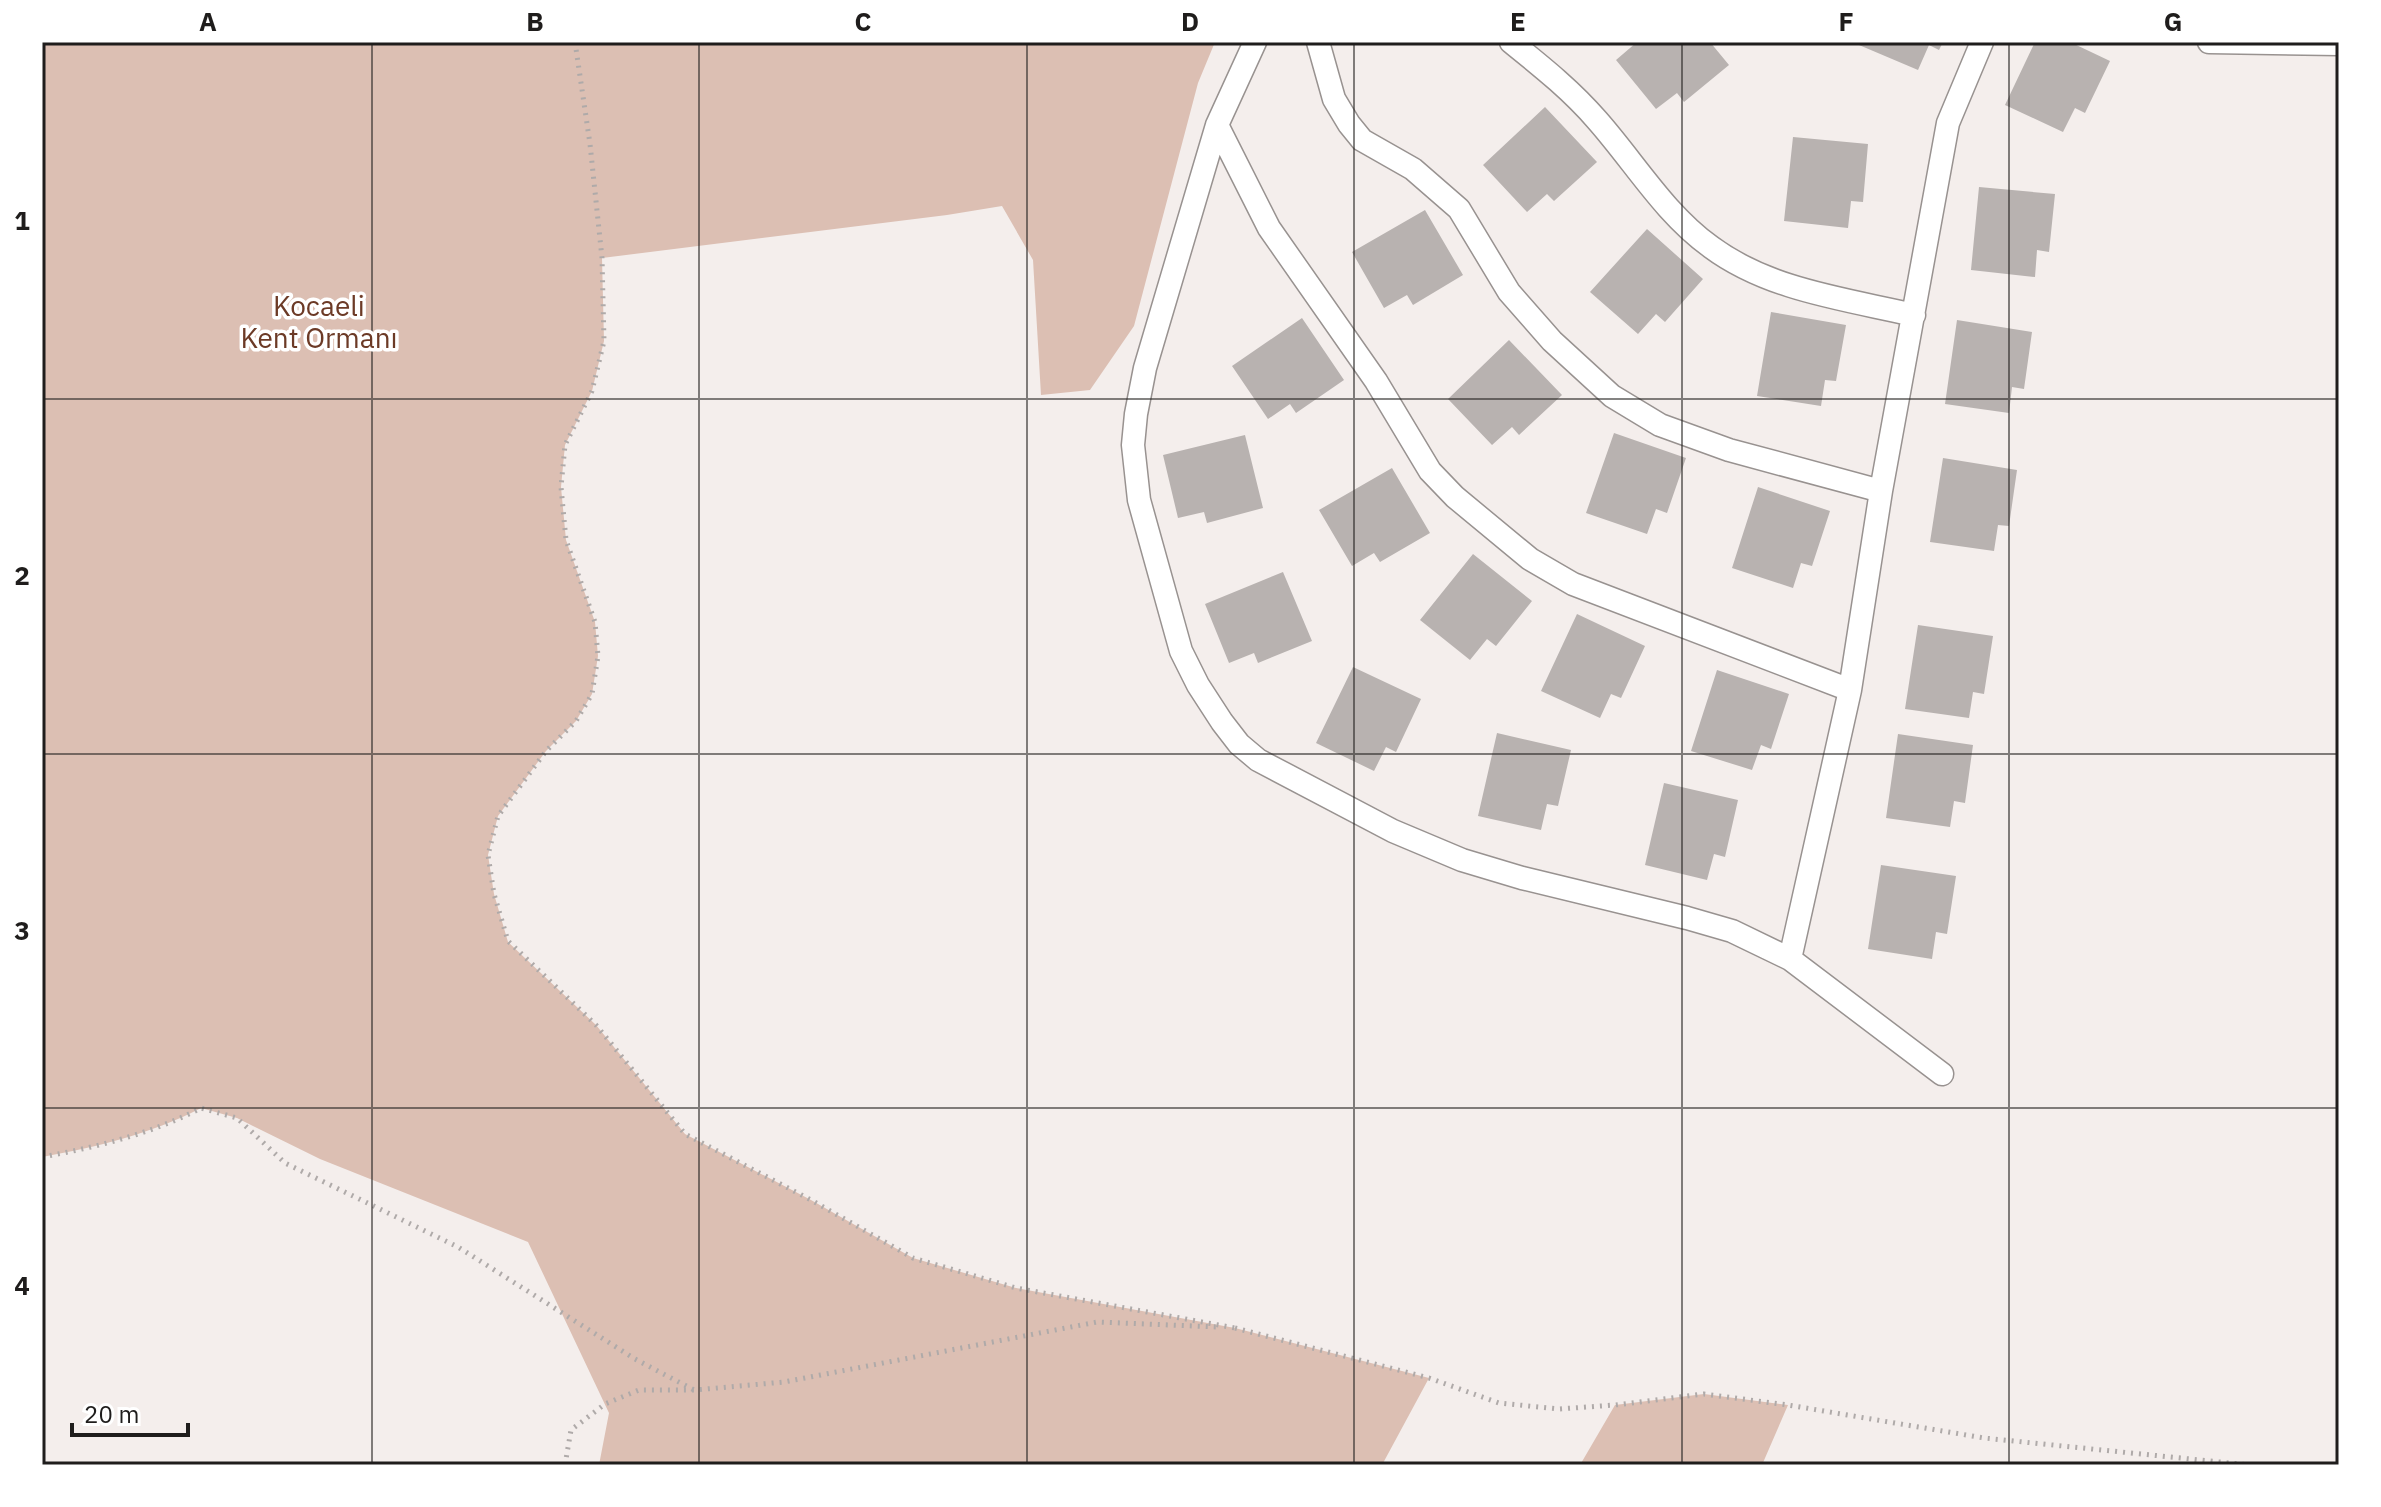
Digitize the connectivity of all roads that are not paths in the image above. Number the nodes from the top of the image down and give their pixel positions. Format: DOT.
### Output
graph roads {
  1 [pos="1255,42"];
  2 [pos="1318,42"];
  3 [pos="1511,42"];
  4 [pos="1982,42"];
  5 [pos="2209,42"];
  6 [pos="2339,44"];
  7 [pos="1217,125"];
  8 [pos="1914,315"];
  9 [pos="1881,491"];
  10 [pos="1850,690"];
  11 [pos="1790,959"];
  12 [pos="1942,1074"];
  1 -- 7 [label="lane"];
  2 -- 9 [label="lane"];
  3 -- 8 [label="lane"];
  4 -- 8 [label="lane"];
  5 -- 6 [label="lane"];
  7 -- 10 [label="lane"];
  7 -- 11 [label="lane"];
  8 -- 9 [label="lane"];
  9 -- 10 [label="lane"];
  10 -- 11 [label="lane"];
  11 -- 12 [label="lane"];
}
